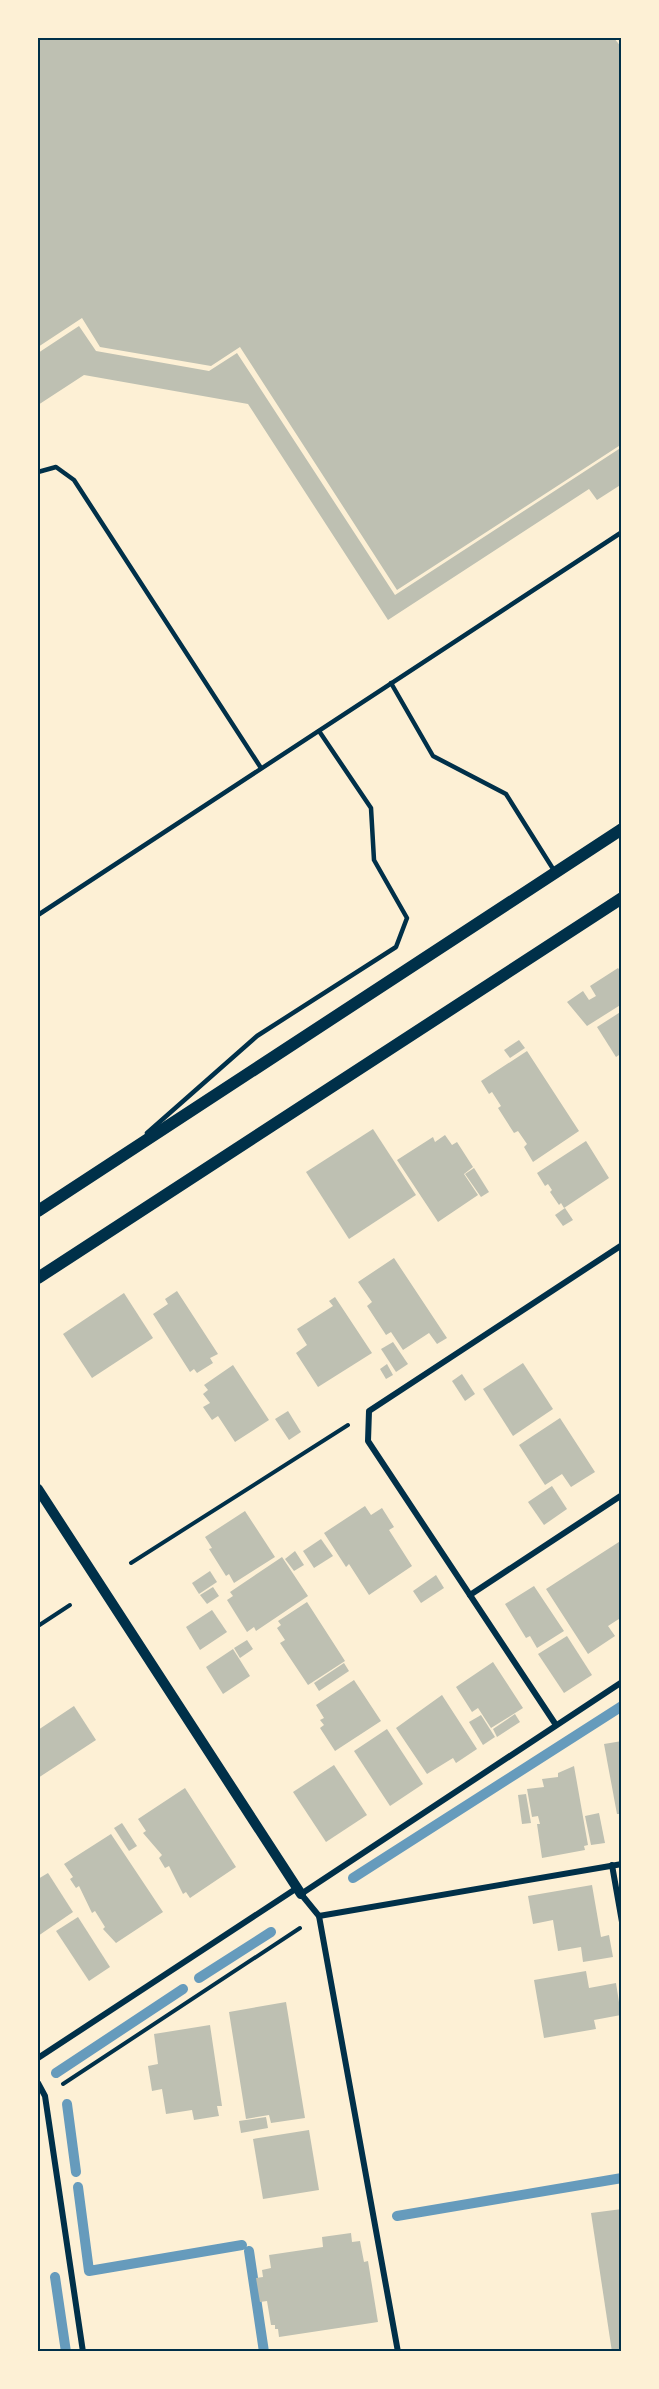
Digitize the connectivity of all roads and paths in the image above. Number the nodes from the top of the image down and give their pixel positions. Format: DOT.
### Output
graph roads {
  1 [pos="38,472"];
  2 [pos="621,532"];
  3 [pos="391,683"];
  4 [pos="319,731"];
  5 [pos="261,768"];
  6 [pos="621,829"];
  7 [pos="555,873"];
  8 [pos="621,898"];
  9 [pos="38,915"];
  10 [pos="123,1155"];
  11 [pos="38,1211"];
  12 [pos="621,1245"];
  13 [pos="38,1278"];
  14 [pos="369,1412"];
  15 [pos="38,1489"];
  16 [pos="621,1495"];
  17 [pos="131,1563"];
  18 [pos="470,1595"];
  19 [pos="70,1605"];
  20 [pos="38,1626"];
  21 [pos="621,1682"];
  22 [pos="556,1725"];
  23 [pos="621,1864"];
  24 [pos="612,1865"];
  25 [pos="299,1891"];
  26 [pos="319,1916"];
  27 [pos="621,1922"];
  28 [pos="38,2058"];
  29 [pos="38,2083"];
  30 [pos="45,2096"];
  31 [pos="83,2352"];
  32 [pos="398,2352"];
  1 -- 5 [label="lane"];
  2 -- 3 [label="lane"];
  3 -- 4 [label="lane"];
  3 -- 7 [label="lane"];
  4 -- 5 [label="lane"];
  4 -- 10 [label="lane"];
  5 -- 9 [label="lane"];
  6 -- 7 [label="main road"];
  7 -- 10 [label="main road"];
  8 -- 13 [label="main road"];
  10 -- 11 [label="main road"];
  12 -- 14 [label="street"];
  14 -- 17 [label="path"];
  14 -- 18 [label="street"];
  15 -- 25 [label="street"];
  16 -- 18 [label="street"];
  18 -- 22 [label="street"];
  19 -- 20 [label="path"];
  21 -- 22 [label="street"];
  22 -- 25 [label="street"];
  23 -- 24 [label="street"];
  24 -- 26 [label="street"];
  24 -- 27 [label="street"];
  25 -- 26 [label="street"];
  25 -- 28 [label="street"];
  26 -- 30 [label="path"];
  26 -- 32 [label="street"];
  29 -- 30 [label="street"];
  30 -- 31 [label="street"];
}
